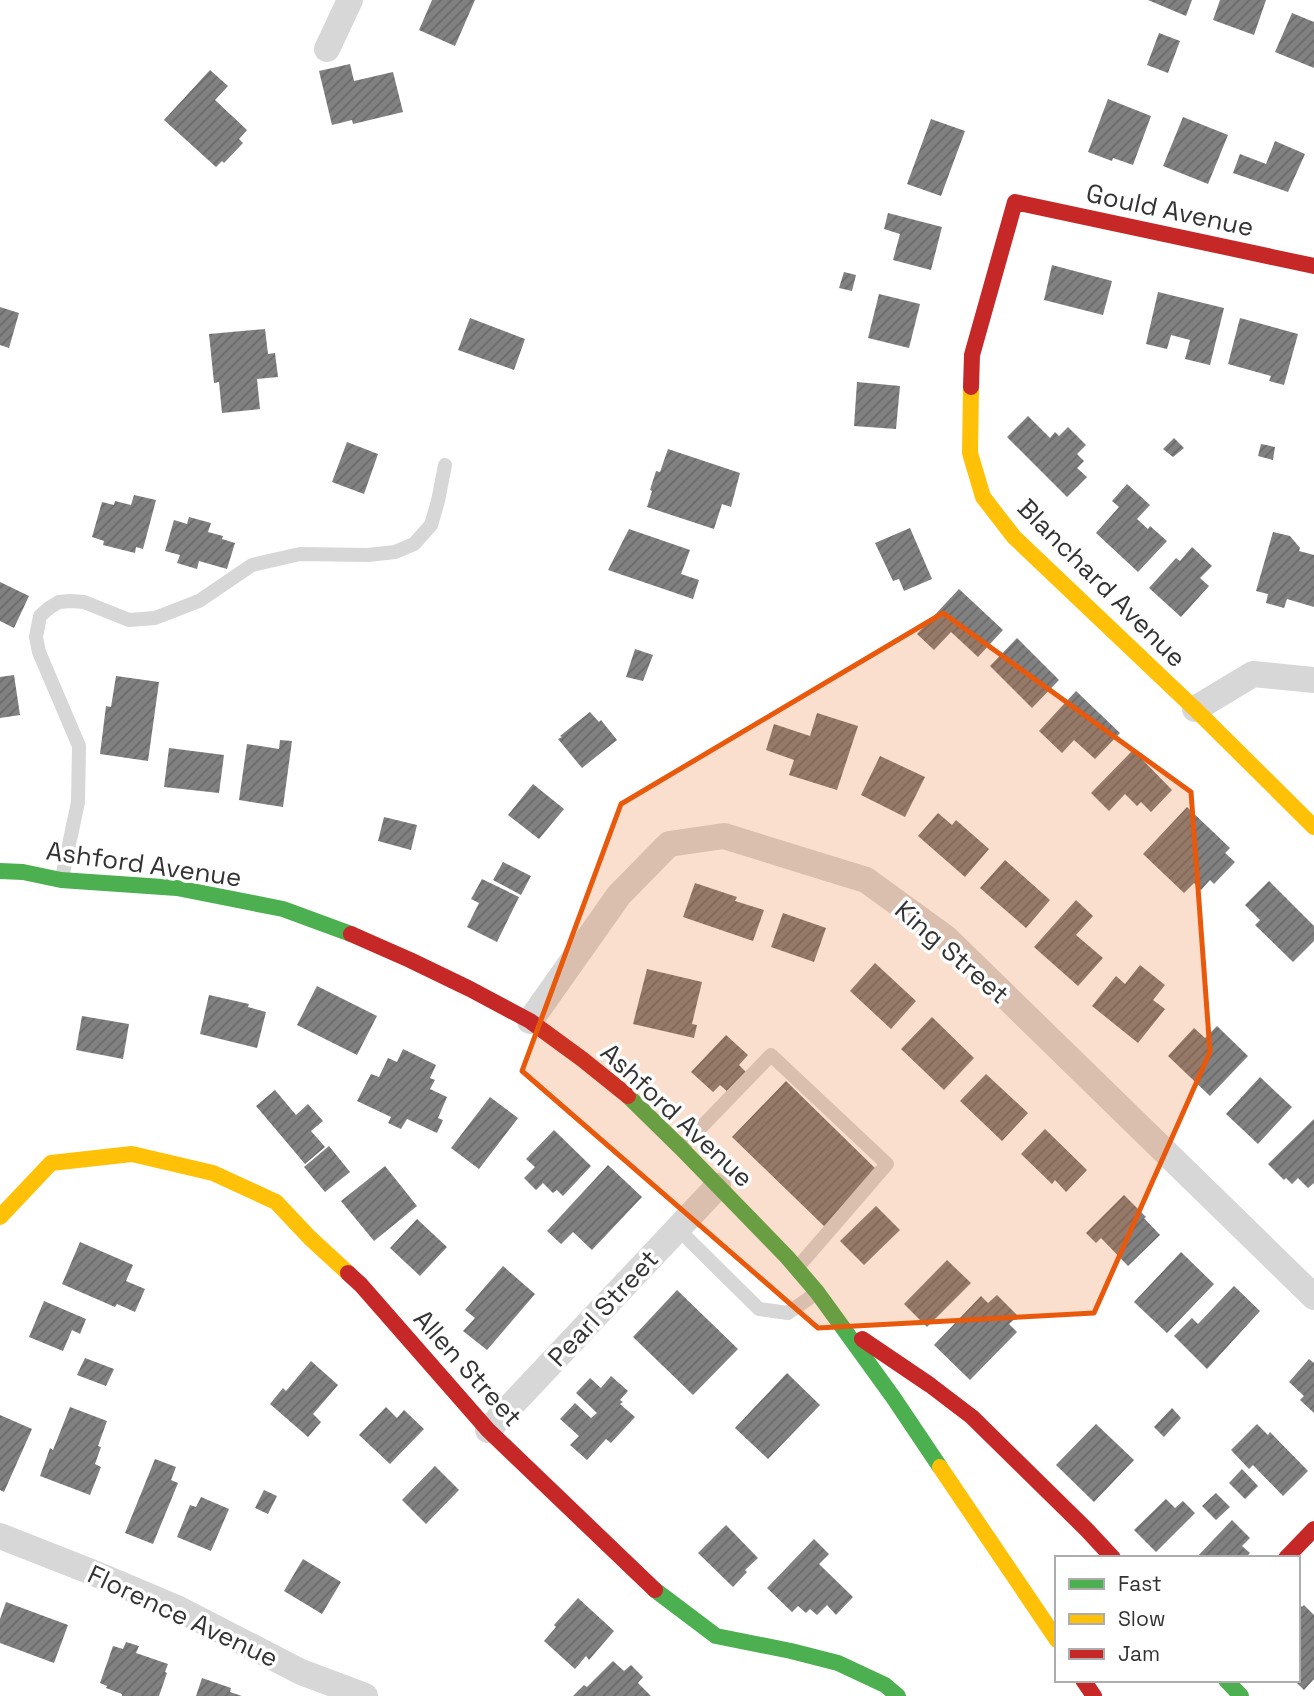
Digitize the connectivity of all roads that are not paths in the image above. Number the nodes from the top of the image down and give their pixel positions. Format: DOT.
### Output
graph roads {
  1 [pos="350,0"];
  2 [pos="327,49"];
  3 [pos="1015,202"];
  4 [pos="1314,266"];
  5 [pos="445,465"];
  6 [pos="1314,680"];
  7 [pos="1195,709"];
  8 [pos="1314,827"];
  9 [pos="0,871"];
  10 [pos="61,880"];
  11 [pos="530,1021"];
  12 [pos="681,1148"];
  13 [pos="718,1186"];
  14 [pos="0,1217"];
  15 [pos="678,1229"];
  16 [pos="796,1269"];
  17 [pos="817,1292"];
  18 [pos="1314,1297"];
  19 [pos="844,1328"];
  20 [pos="488,1430"];
  21 [pos="1314,1529"];
  22 [pos="0,1536"];
  23 [pos="1110,1556"];
  24 [pos="1288,1556"];
  25 [pos="1055,1636"];
  26 [pos="1228,1682"];
  27 [pos="365,1696"];
  28 [pos="898,1696"];
  29 [pos="1241,1696"];
  1 -- 2 [label="street"];
  3 -- 4 [label="street, Gould Avenue"];
  3 -- 7 [label="street, Blanchard Avenue"];
  5 -- 10 [label="lane"];
  6 -- 7 [label="street"];
  7 -- 8 [label="street, Blanchard Avenue"];
  9 -- 10 [label="street, Ashford Avenue"];
  10 -- 11 [label="street, Ashford Avenue"];
  11 -- 12 [label="street, Ashford Avenue"];
  11 -- 18 [label="street, King Street"];
  12 -- 13 [label="street, Ashford Avenue"];
  12 -- 16 [label="lane"];
  13 -- 15 [label="street, Pearl Street"];
  13 -- 16 [label="street, Ashford Avenue"];
  14 -- 20 [label="street, Allen Street"];
  15 -- 17 [label="lane"];
  15 -- 20 [label="street, Pearl Street"];
  16 -- 17 [label="street, Ashford Avenue"];
  17 -- 19 [label="street, Ashford Avenue"];
  19 -- 23 [label="street"];
  19 -- 25 [label="street, Ashford Avenue"];
  20 -- 28 [label="street, Allen Street"];
  21 -- 24 [label="street"];
  22 -- 27 [label="street, Florence Avenue"];
  26 -- 29 [label="street"];
}
